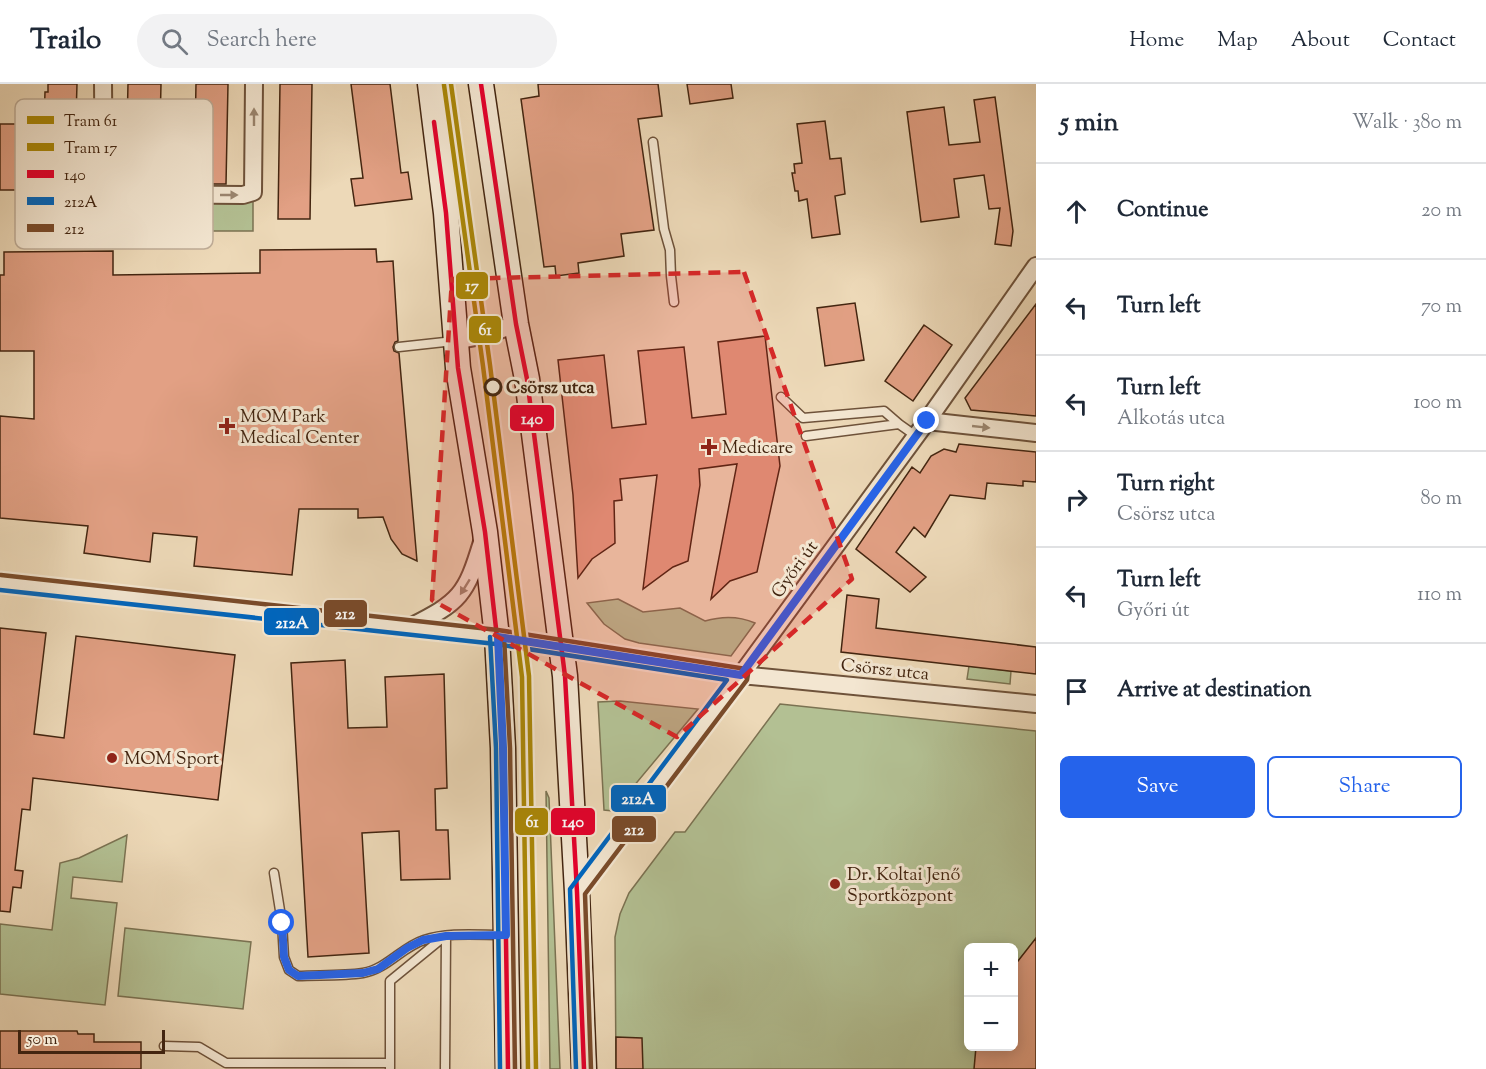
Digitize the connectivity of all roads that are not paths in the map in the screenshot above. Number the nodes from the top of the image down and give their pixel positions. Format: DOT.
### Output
graph roads {
  1 [pos="103,84"];
  2 [pos="254,84"];
  3 [pos="430,84"];
  4 [pos="481,84"];
  5 [pos="103,99"];
  6 [pos="653,142"];
  7 [pos="213,195"];
  8 [pos="1036,266"];
  9 [pos="674,302"];
  10 [pos="516,324"];
  11 [pos="455,341"];
  12 [pos="399,348"];
  13 [pos="781,397"];
  14 [pos="927,421"];
  15 [pos="899,424"];
  16 [pos="1036,432"];
  17 [pos="806,436"];
  18 [pos="916,436"];
  19 [pos="485,532"];
  20 [pos="0,582"];
  21 [pos="410,627"];
  22 [pos="498,637"];
  23 [pos="561,647"];
  24 [pos="741,675"];
  25 [pos="1036,704"];
  26 [pos="274,873"];
  27 [pos="577,892"];
  28 [pos="506,935"];
  29 [pos="446,936"];
  30 [pos="164,1046"];
  31 [pos="390,1066"];
  32 [pos="445,1069"];
  33 [pos="508,1069"];
  34 [pos="584,1069"];
  1 -- 5 [label="street, one-way"];
  7 -- 2 [label="street, one-way"];
  3 -- 11 [label="main road"];
  4 -- 10 [label="main road"];
  6 -- 9 [label="lane"];
  8 -- 14 [label="street, Győri út"];
  10 -- 11 [label="street"];
  10 -- 23 [label="main road"];
  11 -- 12 [label="lane"];
  11 -- 19 [label="main road"];
  13 -- 15 [label="lane"];
  14 -- 16 [label="street, one-way"];
  14 -- 18 [label="street, Győri út"];
  15 -- 17 [label="lane"];
  15 -- 18 [label="lane"];
  18 -- 24 [label="street, Győri út"];
  19 -- 21 [label="street, one-way"];
  19 -- 22 [label="main road"];
  20 -- 21 [label="street, Csörsz utca"];
  21 -- 22 [label="street, Csörsz utca"];
  22 -- 23 [label="street, Csörsz utca"];
  22 -- 28 [label="main road"];
  23 -- 24 [label="street, Csörsz utca"];
  23 -- 27 [label="main road"];
  24 -- 25 [label="street, Csörsz utca"];
  24 -- 27 [label="street, Győri út"];
  26 -- 29 [label="lane"];
  27 -- 34 [label="main road"];
  28 -- 29 [label="lane"];
  28 -- 33 [label="main road"];
  29 -- 31 [label="lane"];
  29 -- 32 [label="lane"];
  30 -- 31 [label="lane"];
}
